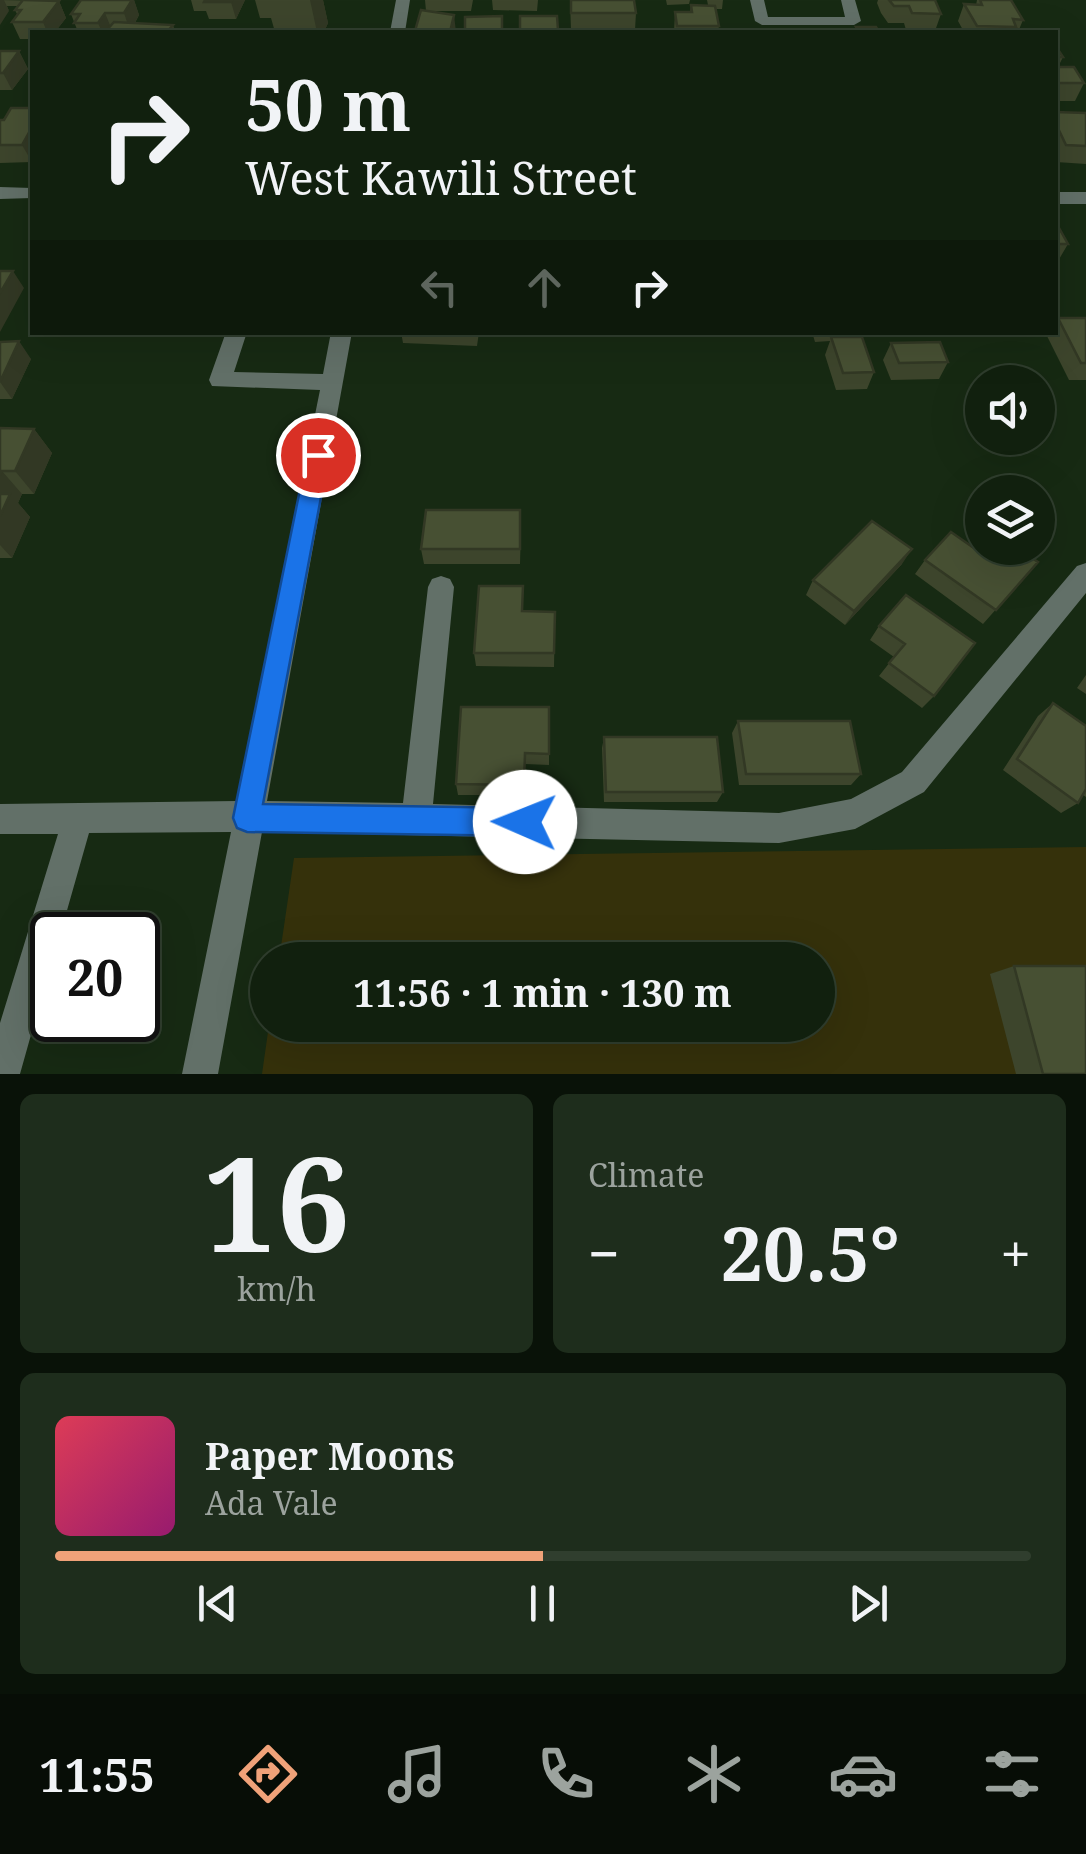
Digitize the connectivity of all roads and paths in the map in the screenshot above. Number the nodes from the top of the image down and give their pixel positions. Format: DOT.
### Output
graph roads {
  1 [pos="403,0"];
  2 [pos="757,0"];
  3 [pos="848,0"];
  4 [pos="398,30"];
  5 [pos="0,193"];
  6 [pos="30,194"];
  7 [pos="1058,198"];
  8 [pos="1086,198"];
  9 [pos="236,335"];
  10 [pos="341,335"];
  11 [pos="332,382"];
  12 [pos="1086,574"];
  13 [pos="441,587"];
  14 [pos="78,818"];
  15 [pos="247,818"];
  16 [pos="0,819"];
  17 [pos="416,819"];
  18 [pos="2,1074"];
  19 [pos="200,1074"];
  1 -- 4 [label="street"];
  2 -- 3 [label="street"];
  5 -- 6 [label="street"];
  7 -- 8 [label="street"];
  9 -- 11 [label="street"];
  10 -- 11 [label="street"];
  11 -- 15 [label="street"];
  12 -- 17 [label="street"];
  13 -- 17 [label="street"];
  14 -- 15 [label="street"];
  14 -- 16 [label="street"];
  14 -- 18 [label="street"];
  15 -- 17 [label="street"];
  15 -- 19 [label="street"];
}
